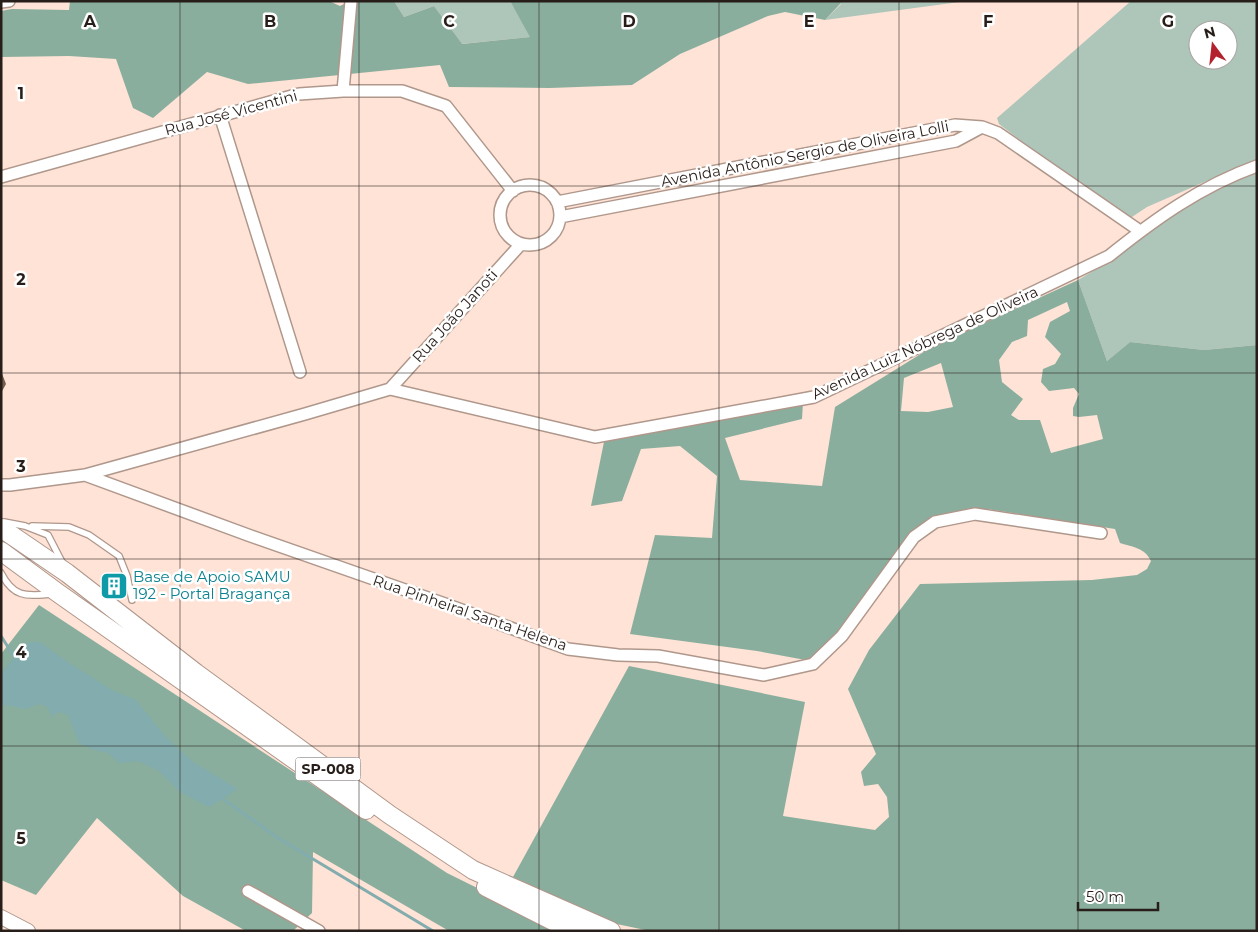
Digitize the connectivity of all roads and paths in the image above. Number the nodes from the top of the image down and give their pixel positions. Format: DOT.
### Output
graph roads {
  1 [pos="9,1"];
  2 [pos="351,1"];
  3 [pos="1,2"];
  4 [pos="343,92"];
  5 [pos="220,115"];
  6 [pos="982,128"];
  7 [pos="1257,166"];
  8 [pos="1,177"];
  9 [pos="512,191"];
  10 [pos="558,202"];
  11 [pos="560,217"];
  12 [pos="1140,231"];
  13 [pos="521,244"];
  14 [pos="300,372"];
  15 [pos="390,389"];
  16 [pos="85,475"];
  17 [pos="1,485"];
  18 [pos="1,522"];
  19 [pos="25,526"];
  20 [pos="50,526"];
  21 [pos="1,528"];
  22 [pos="1101,533"];
  23 [pos="48,535"];
  24 [pos="1,551"];
  25 [pos="1,573"];
  26 [pos="67,573"];
  27 [pos="69,593"];
  28 [pos="132,600"];
  29 [pos="248,891"];
  30 [pos="1,917"];
  31 [pos="28,931"];
  32 [pos="318,931"];
  33 [pos="578,931"];
  34 [pos="611,931"];
  1 -- 3 [label="street"];
  2 -- 4 [label="street"];
  4 -- 5 [label="street, Rua José Vicentini"];
  4 -- 9 [label="street, Rua José Vicentini"];
  5 -- 8 [label="street, Rua José Vicentini"];
  5 -- 14 [label="street"];
  6 -- 10 [label="street, Avenida Antônio Sergio de Oliveira Lolli"];
  6 -- 11 [label="street, Avenida Antônio Sergio de Oliveira Lolli"];
  6 -- 12 [label="street"];
  7 -- 12 [label="street, Avenida Luiz Nóbrega de Oliveira"];
  9 -- 10 [label="street"];
  9 -- 13 [label="street"];
  10 -- 11 [label="street"];
  11 -- 13 [label="street"];
  12 -- 15 [label="street, Avenida Luiz Nóbrega de Oliveira"];
  13 -- 15 [label="street, Rua João Janoti"];
  15 -- 16 [label="street"];
  16 -- 17 [label="street"];
  16 -- 22 [label="street, Rua Pinheiral Santa Helena"];
  18 -- 19 [label="lane"];
  19 -- 20 [label="lane"];
  19 -- 23 [label="lane"];
  20 -- 23 [label="lane"];
  20 -- 28 [label="lane"];
  21 -- 26 [label="main road, SP-008"];
  23 -- 26 [label="lane"];
  24 -- 27 [label="main road, SP-008"];
  25 -- 27 [label="lane"];
  26 -- 27 [label="lane"];
  26 -- 34 [label="main road, SP-008"];
  27 -- 33 [label="main road, SP-008"];
  29 -- 32 [label="street"];
  30 -- 31 [label="street"];
}
